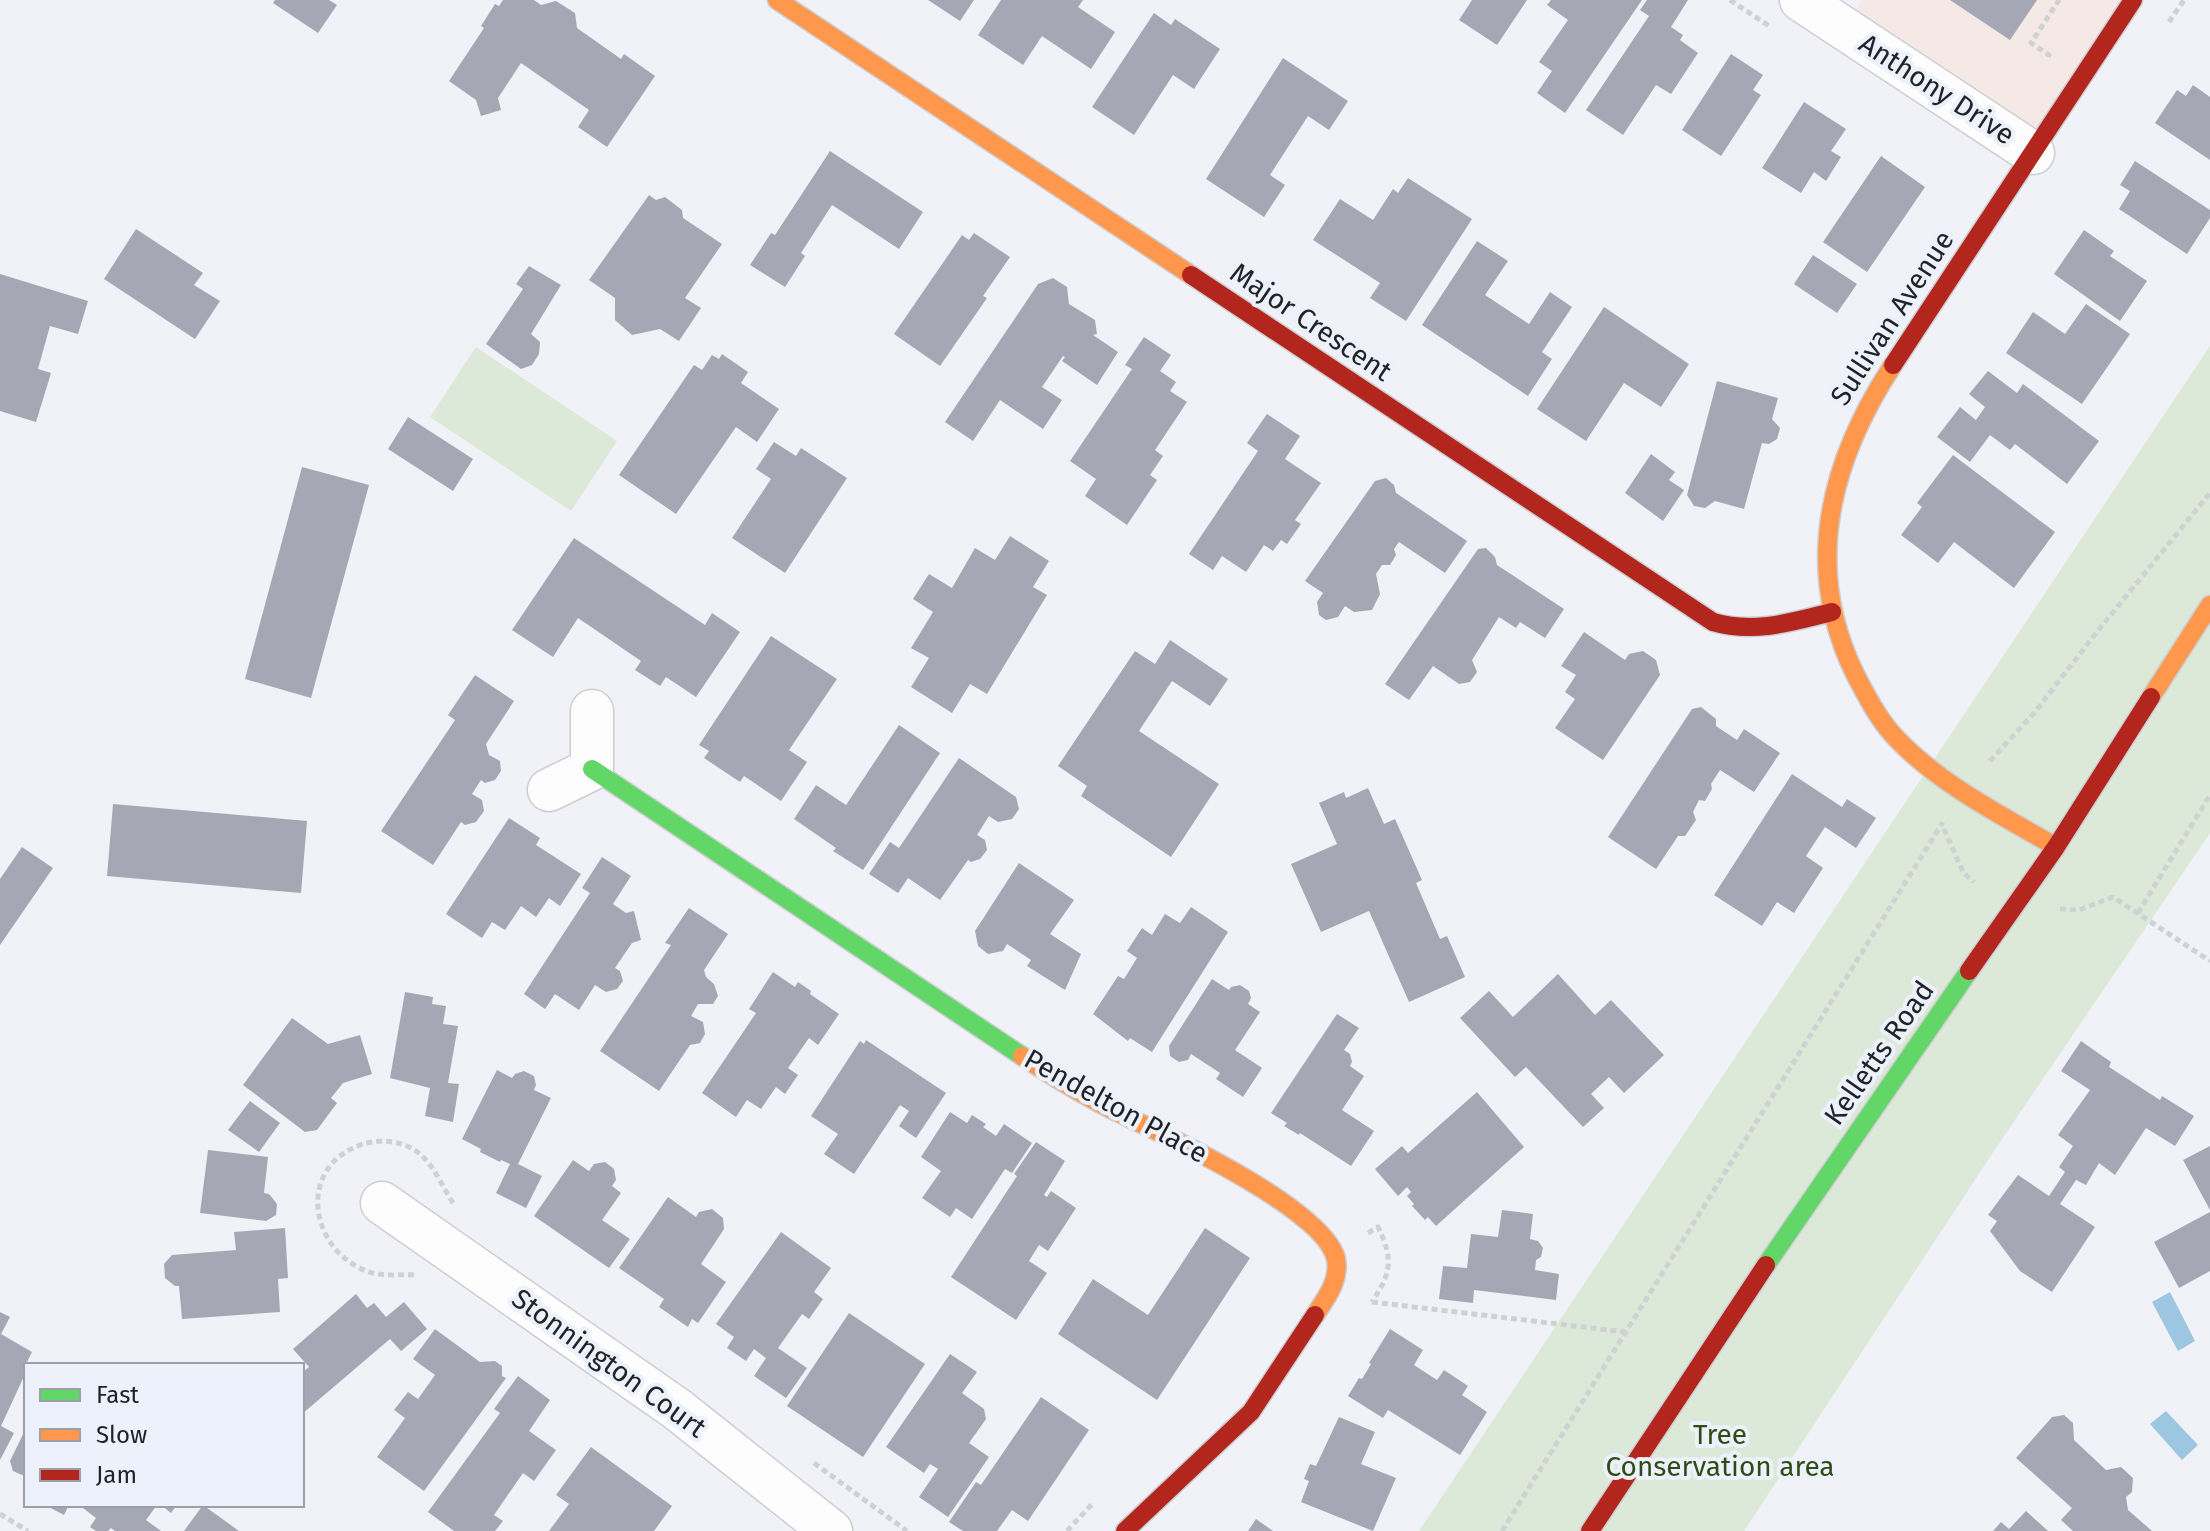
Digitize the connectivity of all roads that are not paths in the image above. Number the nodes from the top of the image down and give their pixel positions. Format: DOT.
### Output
graph roads {
  1 [pos="777,0"];
  2 [pos="1801,0"];
  3 [pos="2133,0"];
  4 [pos="2033,153"];
  5 [pos="2210,605"];
  6 [pos="1832,612"];
  7 [pos="592,711"];
  8 [pos="592,769"];
  9 [pos="549,790"];
  10 [pos="2056,847"];
  11 [pos="382,1203"];
  12 [pos="831,1531"];
  13 [pos="1125,1531"];
  14 [pos="1590,1531"];
  1 -- 6 [label="street, Major Crescent"];
  2 -- 4 [label="street, Anthony Drive"];
  3 -- 4 [label="street, Sullivan Avenue"];
  4 -- 6 [label="street, Sullivan Avenue"];
  5 -- 10 [label="street, Kelletts Road"];
  6 -- 10 [label="street, Sullivan Avenue"];
  7 -- 8 [label="street"];
  8 -- 9 [label="street"];
  8 -- 13 [label="street, Pendelton Place"];
  10 -- 14 [label="street, Kelletts Road"];
  11 -- 12 [label="street, Stonnington Court"];
}
